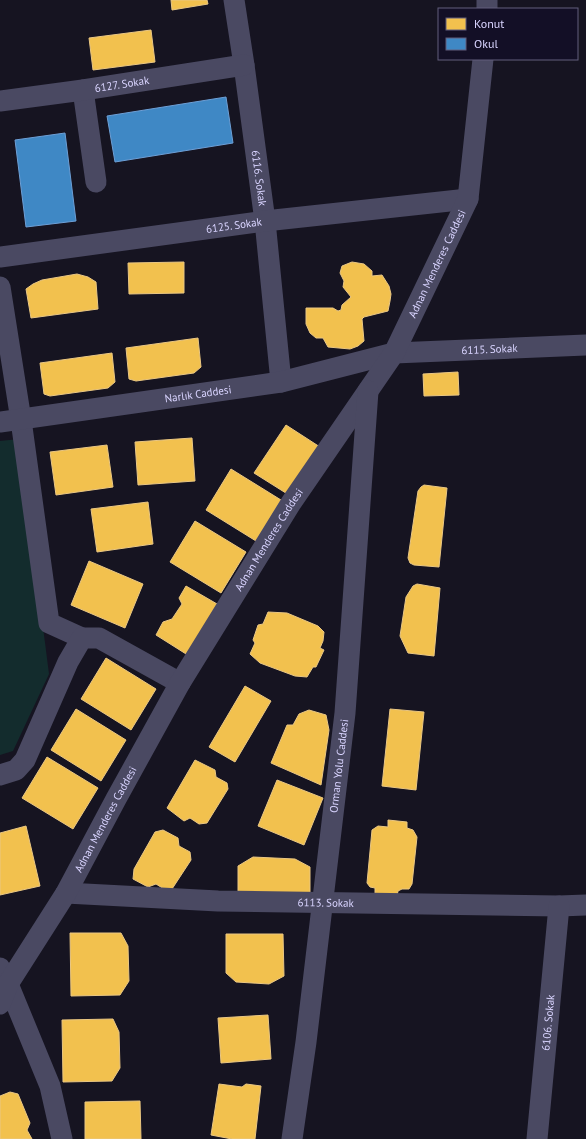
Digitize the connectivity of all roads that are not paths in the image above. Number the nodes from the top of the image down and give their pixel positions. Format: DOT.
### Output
graph roads {
  1 [pos="234,0"];
  2 [pos="483,60"];
  3 [pos="244,65"];
  4 [pos="83,90"];
  5 [pos="0,101"];
  6 [pos="96,182"];
  7 [pos="468,199"];
  8 [pos="265,221"];
  9 [pos="0,258"];
  10 [pos="0,287"];
  11 [pos="586,345"];
  12 [pos="394,353"];
  13 [pos="281,382"];
  14 [pos="368,390"];
  15 [pos="21,420"];
  16 [pos="0,422"];
  17 [pos="82,638"];
  18 [pos="180,683"];
  19 [pos="0,775"];
  20 [pos="66,893"];
  21 [pos="322,902"];
  22 [pos="586,905"];
  23 [pos="559,906"];
  24 [pos="2,981"];
  25 [pos="0,1004"];
  26 [pos="62,1139"];
  27 [pos="292,1139"];
  28 [pos="537,1139"];
  1 -- 3 [label="street, 6116. Sokak"];
  2 -- 7 [label="street, Adnan Menderes Caddesi"];
  3 -- 4 [label="street, 6127. Sokak"];
  3 -- 8 [label="street, 6116. Sokak"];
  4 -- 5 [label="street, 6127. Sokak"];
  4 -- 6 [label="street"];
  7 -- 8 [label="street, 6125. Sokak"];
  7 -- 12 [label="street, Adnan Menderes Caddesi"];
  8 -- 9 [label="street, 6125. Sokak"];
  8 -- 13 [label="street, 6116. Sokak"];
  10 -- 15 [label="street"];
  11 -- 12 [label="street, 6115. Sokak"];
  12 -- 13 [label="street, Narlık Caddesi"];
  12 -- 14 [label="street, Adnan Menderes Caddesi"];
  13 -- 15 [label="street, Narlık Caddesi"];
  14 -- 18 [label="street, Adnan Menderes Caddesi"];
  14 -- 21 [label="street, Orman Yolu Caddesi"];
  15 -- 16 [label="street, Narlık Caddesi"];
  15 -- 17 [label="street"];
  17 -- 18 [label="street"];
  17 -- 19 [label="street"];
  18 -- 20 [label="street, Adnan Menderes Caddesi"];
  20 -- 21 [label="street, 6113. Sokak"];
  20 -- 24 [label="street, Adnan Menderes Caddesi"];
  21 -- 23 [label="street, 6113. Sokak"];
  21 -- 27 [label="street, Orman Yolu Caddesi"];
  22 -- 23 [label="street, 6113. Sokak"];
  23 -- 28 [label="street, 6106. Sokak"];
  24 -- 25 [label="street, Adnan Menderes Caddesi"];
  24 -- 26 [label="street"];
}
